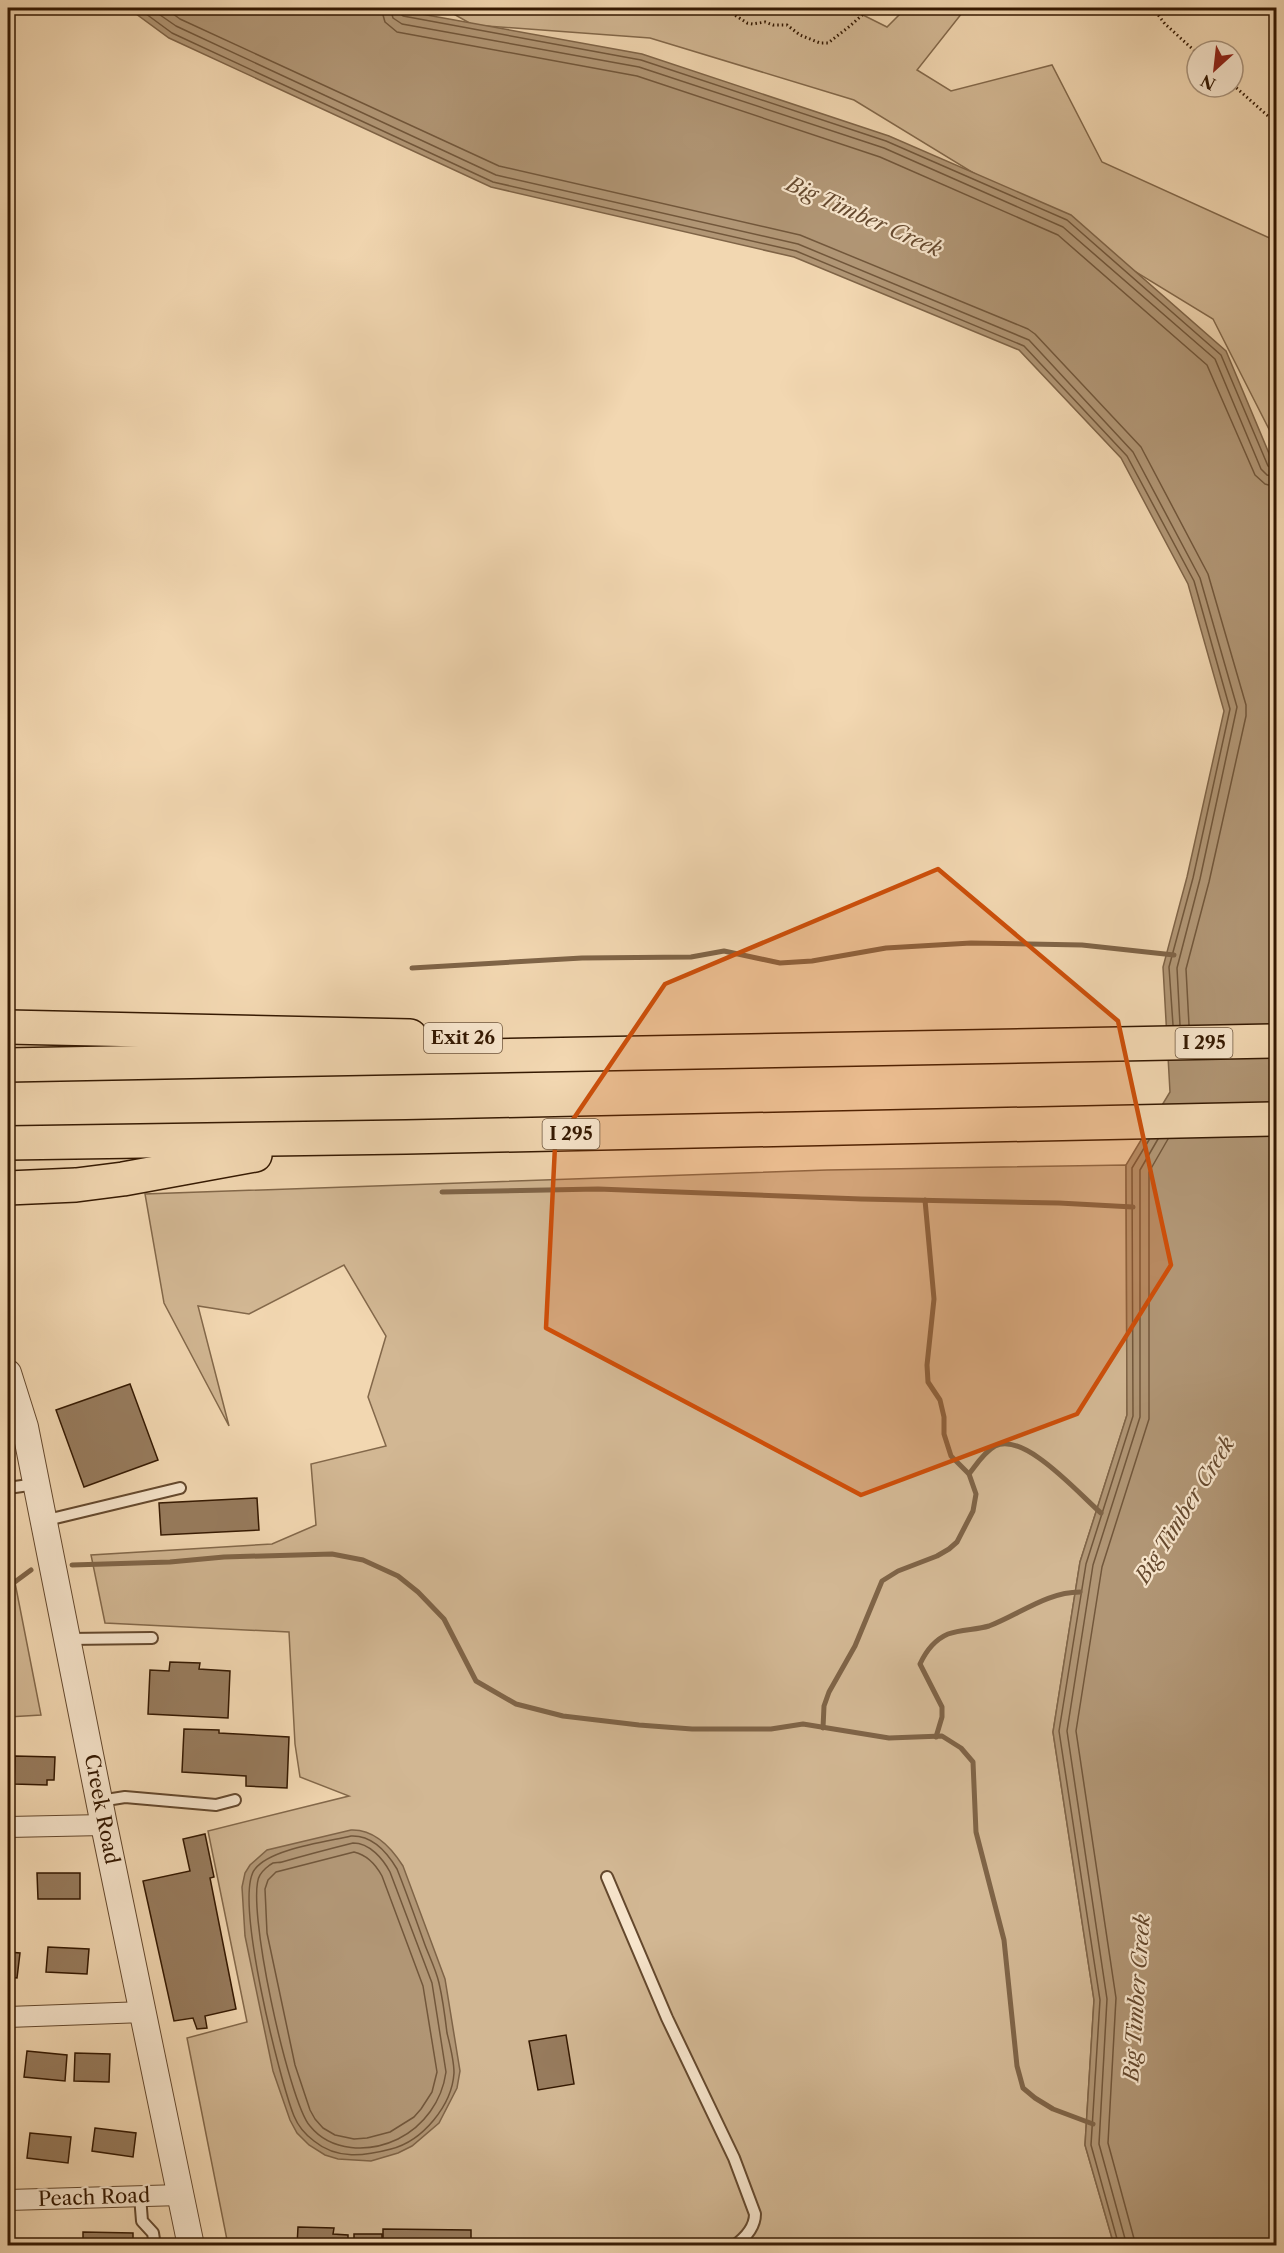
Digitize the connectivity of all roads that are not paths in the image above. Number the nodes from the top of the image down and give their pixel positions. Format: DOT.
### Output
graph roads {
  1 [pos="8,1027"];
  2 [pos="1276,1041"];
  3 [pos="919,1048"];
  4 [pos="8,1065"];
  5 [pos="1276,1119"];
  6 [pos="406,1137"];
  7 [pos="8,1143"];
  8 [pos="8,1188"];
  9 [pos="8,1373"];
  10 [pos="36,1484"];
  11 [pos="8,1488"];
  12 [pos="180,1488"];
  13 [pos="43,1521"];
  14 [pos="152,1638"];
  15 [pos="68,1639"];
  16 [pos="235,1800"];
  17 [pos="102,1813"];
  18 [pos="8,1827"];
  19 [pos="607,1877"];
  20 [pos="144,2012"];
  21 [pos="8,2017"];
  22 [pos="181,2195"];
  23 [pos="140,2196"];
  24 [pos="8,2200"];
  25 [pos="155,2246"];
  26 [pos="191,2246"];
  27 [pos="734,2246"];
  1 -- 3 [label="highway, Exit 26"];
  2 -- 3 [label="highway, I 295"];
  3 -- 4 [label="highway, I 295"];
  5 -- 6 [label="highway, I 295"];
  6 -- 7 [label="highway, I 295"];
  6 -- 8 [label="highway"];
  9 -- 10 [label="street, Creek Road"];
  10 -- 11 [label="lane"];
  10 -- 13 [label="street, Creek Road"];
  12 -- 13 [label="lane"];
  13 -- 15 [label="street, Creek Road"];
  14 -- 15 [label="lane"];
  15 -- 17 [label="street, Creek Road"];
  16 -- 17 [label="lane"];
  17 -- 18 [label="street"];
  17 -- 20 [label="street, Creek Road"];
  19 -- 27 [label="lane"];
  20 -- 21 [label="street"];
  20 -- 22 [label="street, Creek Road"];
  22 -- 23 [label="street, Peach Road"];
  22 -- 26 [label="street, Creek Road"];
  23 -- 24 [label="street, Peach Road"];
  23 -- 25 [label="lane"];
}
